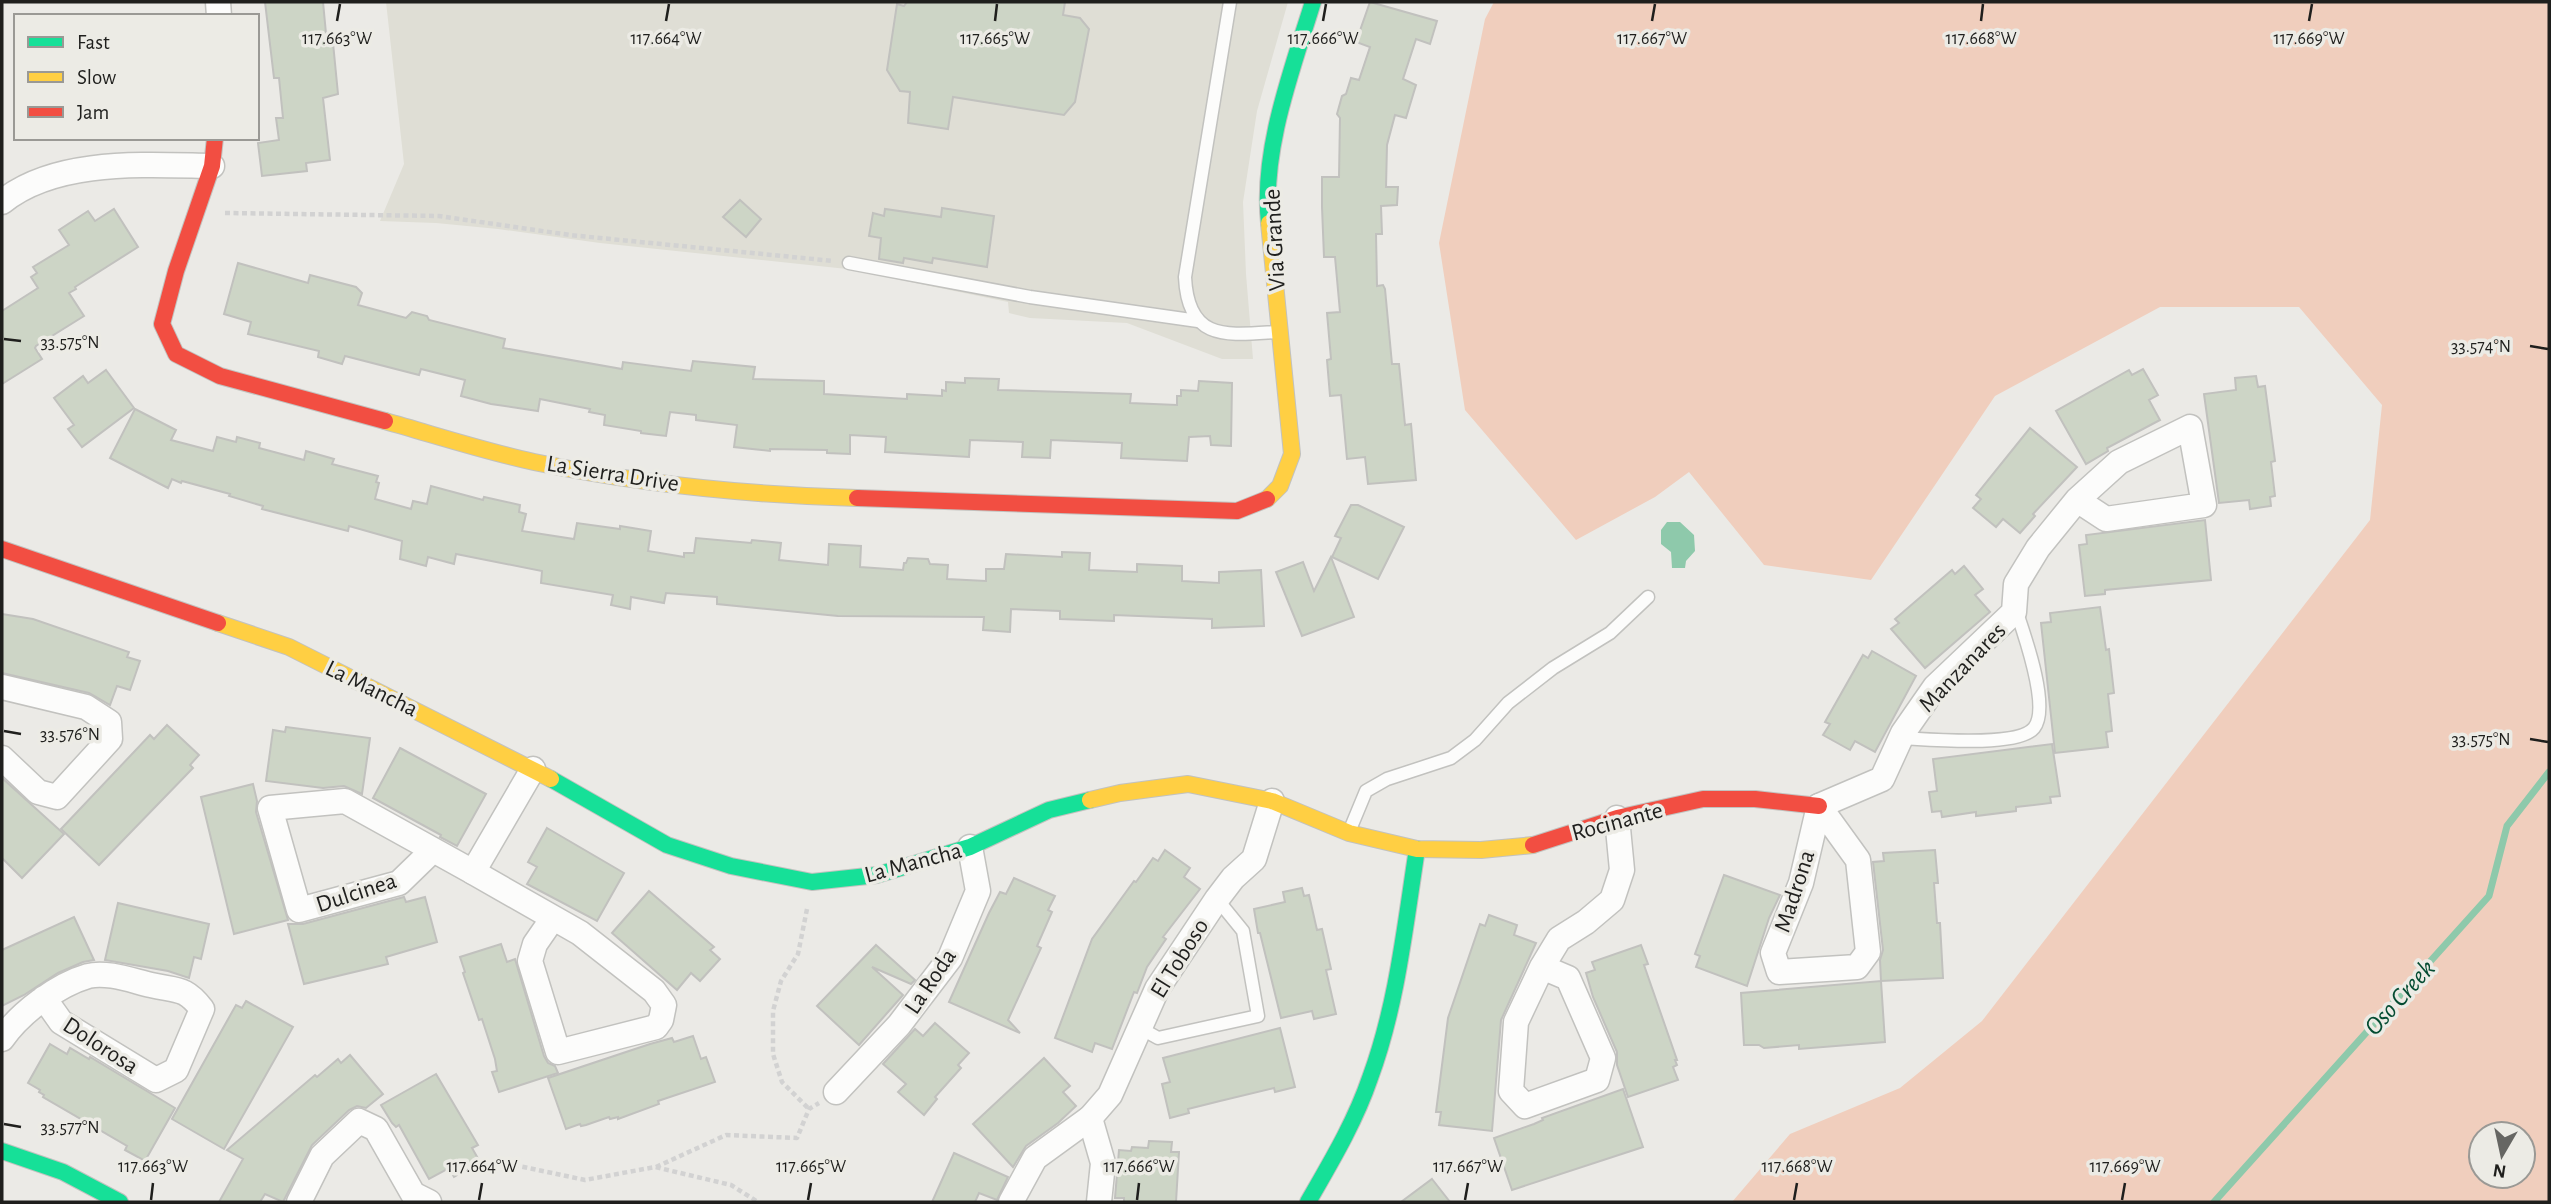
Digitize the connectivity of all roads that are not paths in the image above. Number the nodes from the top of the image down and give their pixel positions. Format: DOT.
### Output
graph roads {
  1 [pos="1230,2"];
  2 [pos="1313,2"];
  3 [pos="215,140"];
  4 [pos="212,166"];
  5 [pos="2,202"];
  6 [pos="849,263"];
  7 [pos="1198,321"];
  8 [pos="1281,331"];
  9 [pos="1284,483"];
  10 [pos="2077,500"];
  11 [pos="2,549"];
  12 [pos="1648,597"];
  13 [pos="2015,607"];
  14 [pos="2,687"];
  15 [pos="1900,738"];
  16 [pos="2,758"];
  17 [pos="533,769"];
  18 [pos="1272,801"];
  19 [pos="1819,806"];
  20 [pos="1617,818"];
  21 [pos="1349,833"];
  22 [pos="970,847"];
  23 [pos="1417,849"];
  24 [pos="433,850"];
  25 [pos="473,872"];
  26 [pos="1217,900"];
  27 [pos="553,918"];
  28 [pos="1542,967"];
  29 [pos="44,998"];
  30 [pos="1140,1028"];
  31 [pos="2,1039"];
  32 [pos="836,1093"];
  33 [pos="1090,1118"];
  34 [pos="2,1151"];
  35 [pos="117,1202"];
  36 [pos="299,1202"];
  37 [pos="429,1202"];
  38 [pos="1011,1202"];
  39 [pos="1099,1202"];
  40 [pos="1308,1202"];
  1 -- 7 [label="lane"];
  2 -- 8 [label="street, Via Grande"];
  3 -- 4 [label="street, La Sierra Drive"];
  4 -- 5 [label="street"];
  4 -- 9 [label="street, La Sierra Drive"];
  6 -- 7 [label="lane"];
  7 -- 8 [label="lane"];
  8 -- 9 [label="street, Via Grande"];
  10 -- 10 [label="street, Manzanares"];
  10 -- 13 [label="street, Manzanares"];
  11 -- 17 [label="street, La Mancha"];
  12 -- 21 [label="lane"];
  13 -- 15 [label="street, Manzanares"];
  13 -- 15 [label="lane"];
  14 -- 16 [label="street"];
  15 -- 19 [label="street, Manzanares"];
  17 -- 22 [label="street, La Mancha"];
  17 -- 25 [label="street"];
  18 -- 21 [label="street, La Mancha"];
  18 -- 22 [label="street, La Mancha"];
  18 -- 26 [label="street, El Toboso"];
  19 -- 19 [label="street, Madrona"];
  19 -- 20 [label="street, Rocinante"];
  20 -- 23 [label="street, Rocinante"];
  20 -- 28 [label="street"];
  21 -- 23 [label="street, La Mancha"];
  22 -- 32 [label="street, La Roda"];
  23 -- 40 [label="street"];
  24 -- 24 [label="street, Dulcinea"];
  24 -- 25 [label="street, Dulcinea"];
  25 -- 27 [label="street, Dulcinea"];
  26 -- 30 [label="street, El Toboso"];
  26 -- 30 [label="lane"];
  27 -- 27 [label="street, Dulcinea"];
  28 -- 28 [label="street"];
  29 -- 29 [label="street, Dolorosa"];
  29 -- 31 [label="street, Dolorosa"];
  30 -- 33 [label="street, El Toboso"];
  33 -- 38 [label="street, El Toboso"];
  33 -- 39 [label="street"];
  34 -- 35 [label="street"];
  36 -- 37 [label="street"];
}
